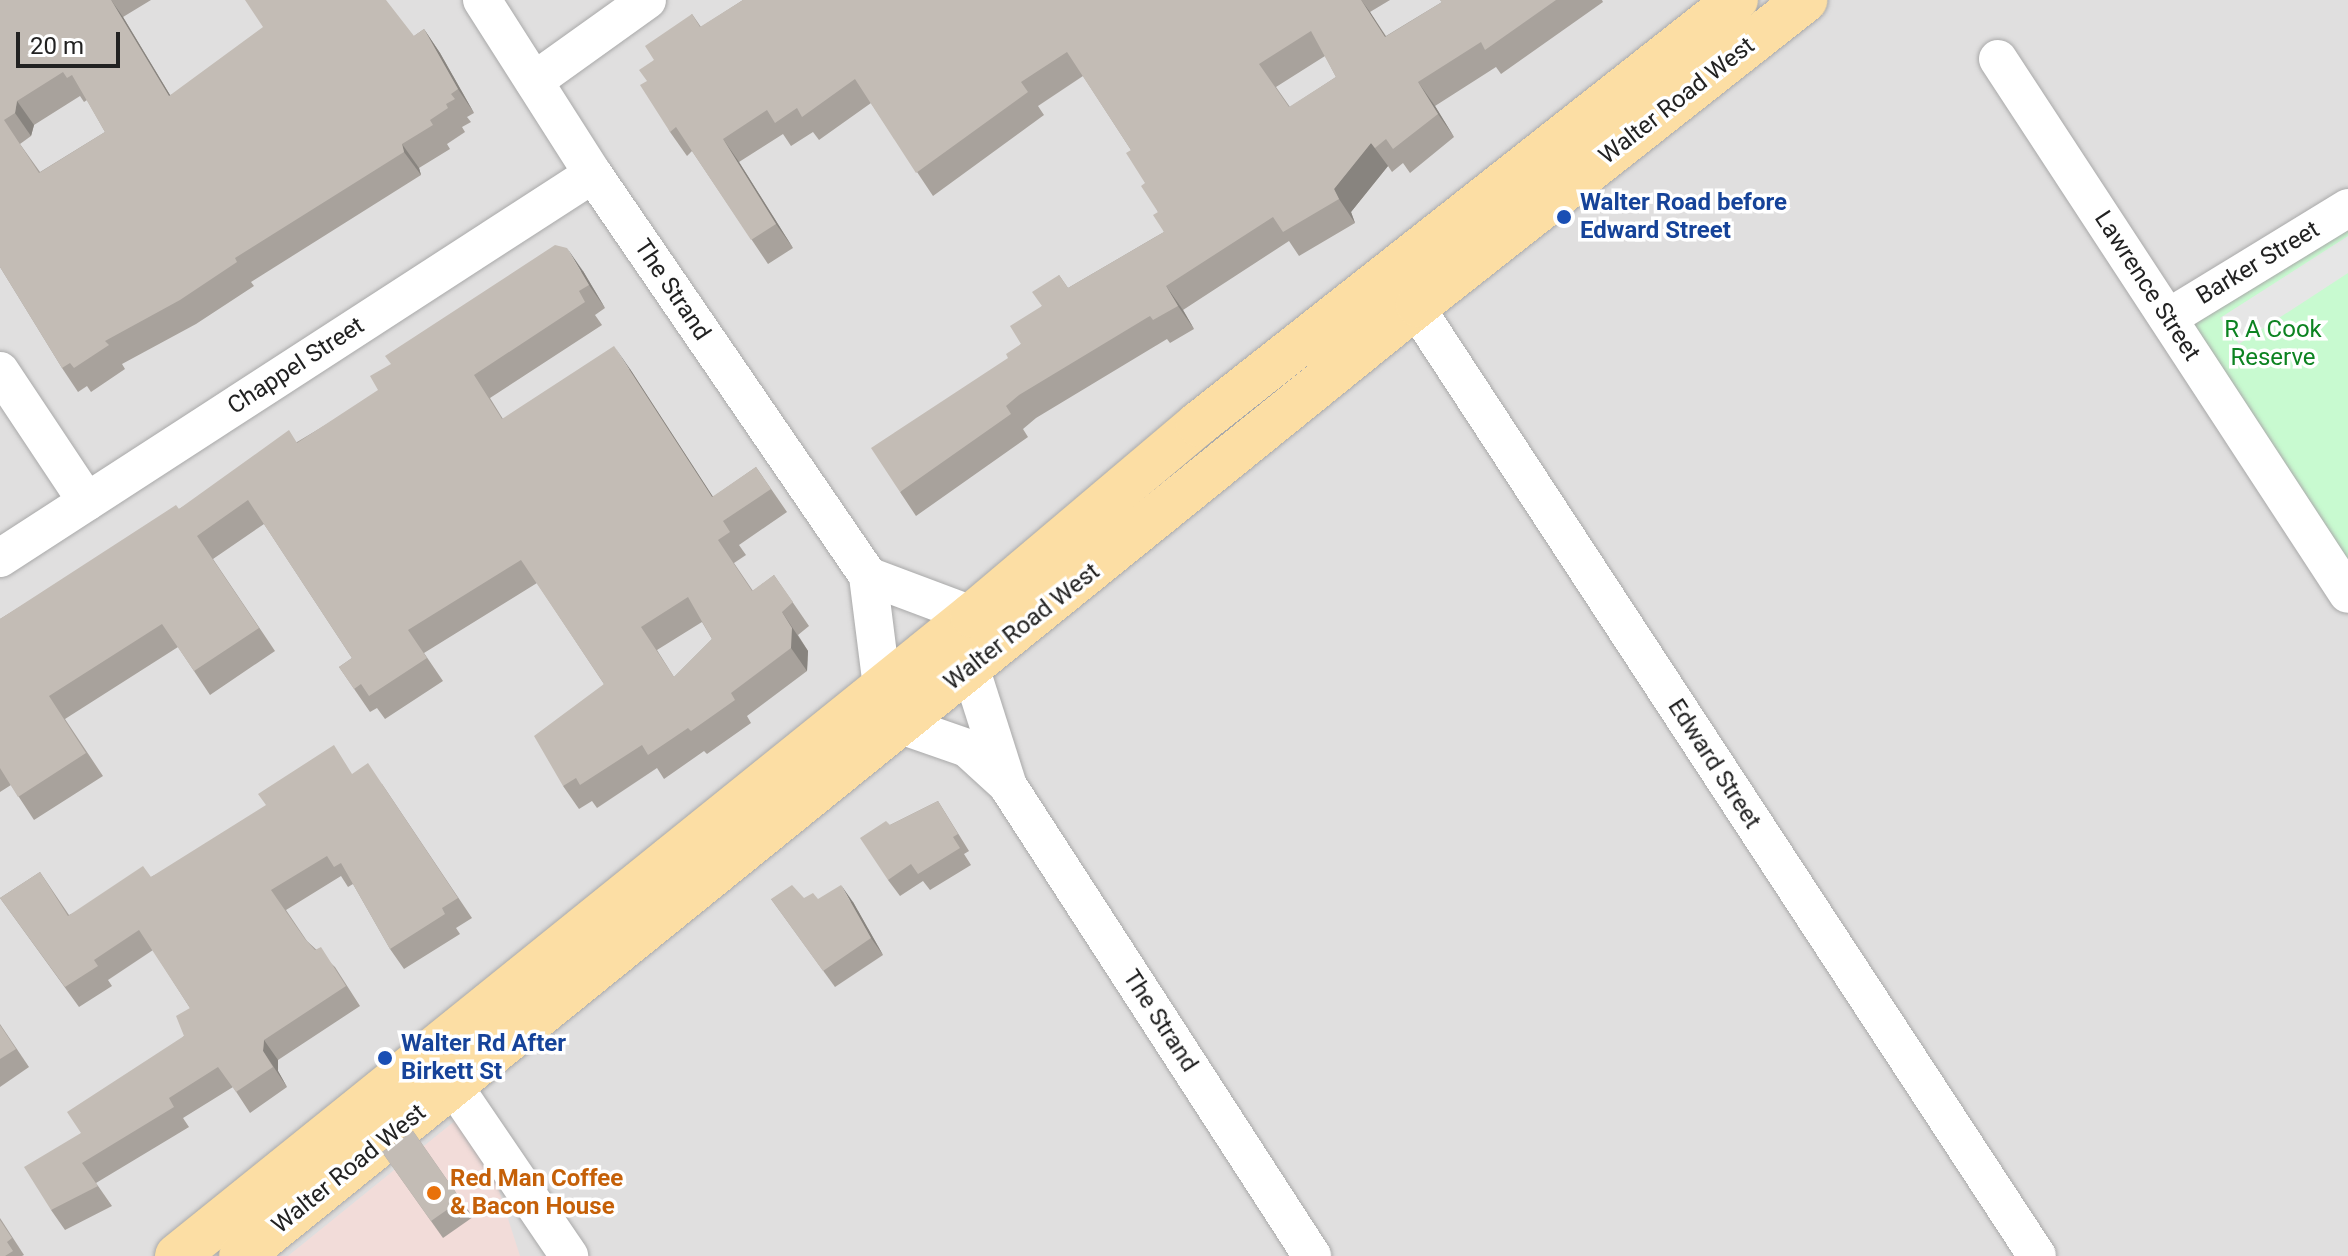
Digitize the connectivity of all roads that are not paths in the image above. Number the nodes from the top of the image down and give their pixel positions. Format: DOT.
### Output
graph roads {
  1 [pos="482,0"];
  2 [pos="647,0"];
  3 [pos="1736,0"];
  4 [pos="1805,0"];
  5 [pos="1998,59"];
  6 [pos="534,81"];
  7 [pos="593,174"];
  8 [pos="2348,208"];
  9 [pos="1404,289"];
  10 [pos="2168,318"];
  11 [pos="0,371"];
  12 [pos="87,502"];
  13 [pos="0,558"];
  14 [pos="868,576"];
  15 [pos="2348,594"];
  16 [pos="972,615"];
  17 [pos="970,667"];
  18 [pos="891,706"];
  19 [pos="1008,786"];
  20 [pos="442,1067"];
  21 [pos="177,1256"];
  22 [pos="241,1256"];
  23 [pos="569,1256"];
  24 [pos="1312,1256"];
  25 [pos="2037,1256"];
  1 -- 6 [label="street, The Strand"];
  2 -- 6 [label="street"];
  3 -- 9 [label="main road, Walter Road West"];
  4 -- 9 [label="main road, Walter Road West"];
  5 -- 10 [label="street, Lawrence Street"];
  6 -- 7 [label="street, The Strand"];
  7 -- 12 [label="street, Chappel Street"];
  7 -- 14 [label="street, The Strand"];
  8 -- 10 [label="street, Barker Street"];
  9 -- 16 [label="main road, Walter Road West"];
  9 -- 17 [label="main road, Walter Road West"];
  9 -- 25 [label="street, Edward Street"];
  10 -- 15 [label="street, Lawrence Street"];
  11 -- 12 [label="street"];
  12 -- 13 [label="street, Chappel Street"];
  14 -- 16 [label="street"];
  14 -- 18 [label="street, The Strand"];
  16 -- 18 [label="main road, Walter Road West"];
  17 -- 18 [label="main road, Walter Road West"];
  17 -- 19 [label="street, The Strand"];
  18 -- 19 [label="street, The Strand"];
  18 -- 20 [label="main road, Walter Road West"];
  19 -- 24 [label="street, The Strand"];
  20 -- 21 [label="main road, Walter Road West"];
  20 -- 22 [label="main road, Walter Road West"];
  20 -- 23 [label="street"];
}
